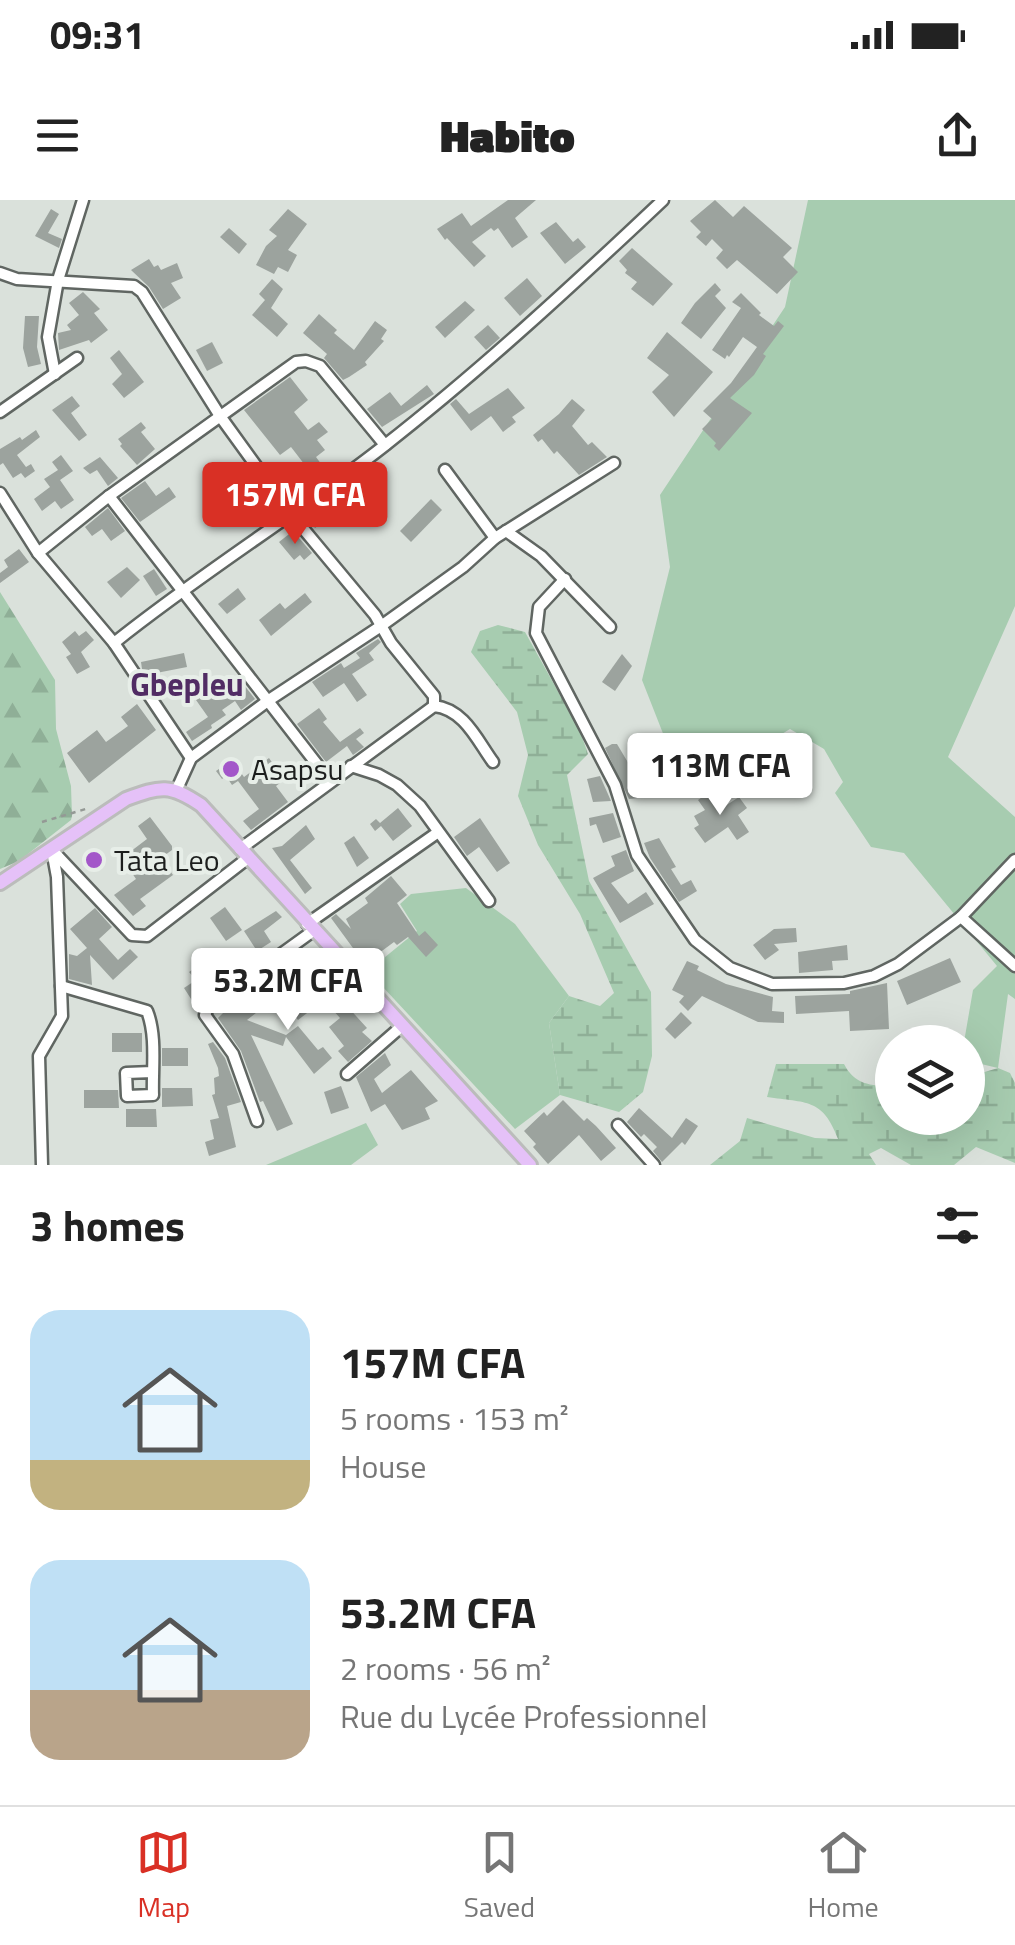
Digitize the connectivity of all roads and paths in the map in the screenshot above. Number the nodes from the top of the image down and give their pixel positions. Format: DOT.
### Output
graph roads {
  1 [pos="84,200"];
  2 [pos="663,200"];
  3 [pos="0,274"];
  4 [pos="58,280"];
  5 [pos="78,358"];
  6 [pos="54,374"];
  7 [pos="0,412"];
  8 [pos="220,416"];
  9 [pos="385,446"];
  10 [pos="614,463"];
  11 [pos="445,470"];
  12 [pos="0,493"];
  13 [pos="109,496"];
  14 [pos="291,514"];
  15 [pos="500,535"];
  16 [pos="38,553"];
  17 [pos="565,579"];
  18 [pos="182,589"];
  19 [pos="382,626"];
  20 [pos="610,627"];
  21 [pos="114,643"];
  22 [pos="269,700"];
  23 [pos="434,706"];
  24 [pos="191,758"];
  25 [pos="493,762"];
  26 [pos="351,766"];
  27 [pos="330,781"];
  28 [pos="177,789"];
  29 [pos="102,815"];
  30 [pos="42,822"];
  31 [pos="437,833"];
  32 [pos="52,850"];
  33 [pos="244,854"];
  34 [pos="1015,860"];
  35 [pos="0,882"];
  36 [pos="489,901"];
  37 [pos="961,917"];
  38 [pos="310,928"];
  39 [pos="1015,966"];
  40 [pos="61,986"];
  41 [pos="402,1026"];
  42 [pos="152,1072"];
  43 [pos="347,1074"];
  44 [pos="257,1122"];
  45 [pos="618,1125"];
  46 [pos="42,1165"];
  47 [pos="530,1165"];
  48 [pos="654,1165"];
  1 -- 4 [label="street"];
  2 -- 9 [label="street"];
  3 -- 4 [label="street"];
  4 -- 6 [label="street"];
  4 -- 8 [label="street"];
  5 -- 6 [label="street"];
  6 -- 7 [label="street"];
  8 -- 9 [label="street"];
  8 -- 13 [label="street"];
  8 -- 14 [label="street"];
  9 -- 14 [label="street"];
  10 -- 15 [label="street"];
  11 -- 15 [label="street"];
  12 -- 16 [label="street"];
  13 -- 16 [label="street"];
  13 -- 18 [label="street"];
  14 -- 18 [label="street"];
  14 -- 19 [label="street"];
  15 -- 17 [label="street"];
  15 -- 19 [label="street"];
  16 -- 21 [label="street"];
  17 -- 20 [label="street"];
  17 -- 37 [label="street"];
  18 -- 21 [label="street"];
  18 -- 22 [label="street"];
  19 -- 22 [label="street"];
  19 -- 23 [label="street"];
  21 -- 24 [label="street"];
  22 -- 24 [label="street"];
  22 -- 27 [label="street"];
  23 -- 25 [label="street"];
  23 -- 26 [label="street"];
  24 -- 28 [label="street"];
  26 -- 27 [label="street"];
  26 -- 31 [label="street"];
  27 -- 33 [label="street"];
  28 -- 29 [label="main road"];
  28 -- 33 [label="main road"];
  29 -- 30 [label="path"];
  29 -- 32 [label="main road"];
  31 -- 36 [label="street"];
  31 -- 38 [label="street"];
  32 -- 33 [label="street"];
  32 -- 35 [label="main road"];
  32 -- 40 [label="street"];
  33 -- 38 [label="main road"];
  34 -- 37 [label="street"];
  37 -- 39 [label="street"];
  38 -- 41 [label="main road"];
  38 -- 44 [label="street"];
  40 -- 42 [label="street"];
  40 -- 46 [label="street"];
  41 -- 43 [label="street"];
  41 -- 47 [label="main road"];
  45 -- 48 [label="street"];
}
